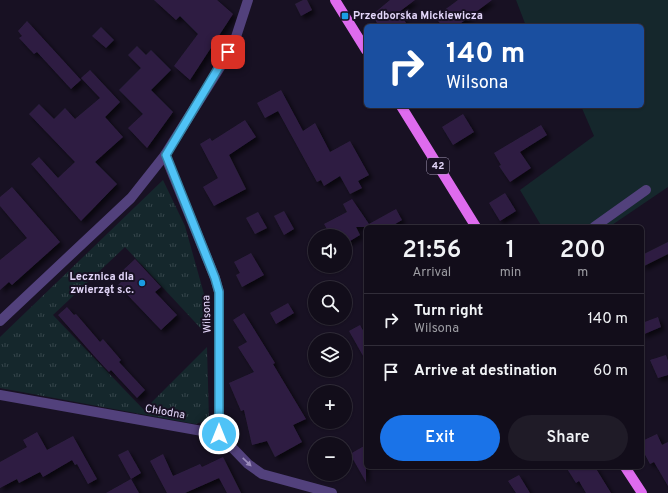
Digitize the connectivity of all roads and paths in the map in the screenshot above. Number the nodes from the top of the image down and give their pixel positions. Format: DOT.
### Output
graph roads {
  1 [pos="248,0"];
  2 [pos="335,0"];
  3 [pos="364,47"];
  4 [pos="402,108"];
  5 [pos="166,155"];
  6 [pos="646,190"];
  7 [pos="475,225"];
  8 [pos="597,225"];
  9 [pos="0,321"];
  10 [pos="0,395"];
  11 [pos="219,434"];
  12 [pos="626,469"];
  13 [pos="332,493"];
  14 [pos="642,493"];
  1 -- 5 [label="street"];
  2 -- 3 [label="main road"];
  4 -- 7 [label="main road, 42"];
  5 -- 9 [label="street"];
  5 -- 11 [label="street, Wilsona"];
  6 -- 8 [label="street"];
  10 -- 11 [label="street, Chłodna"];
  11 -- 13 [label="street, one-way"];
  12 -- 14 [label="main road"];
}
